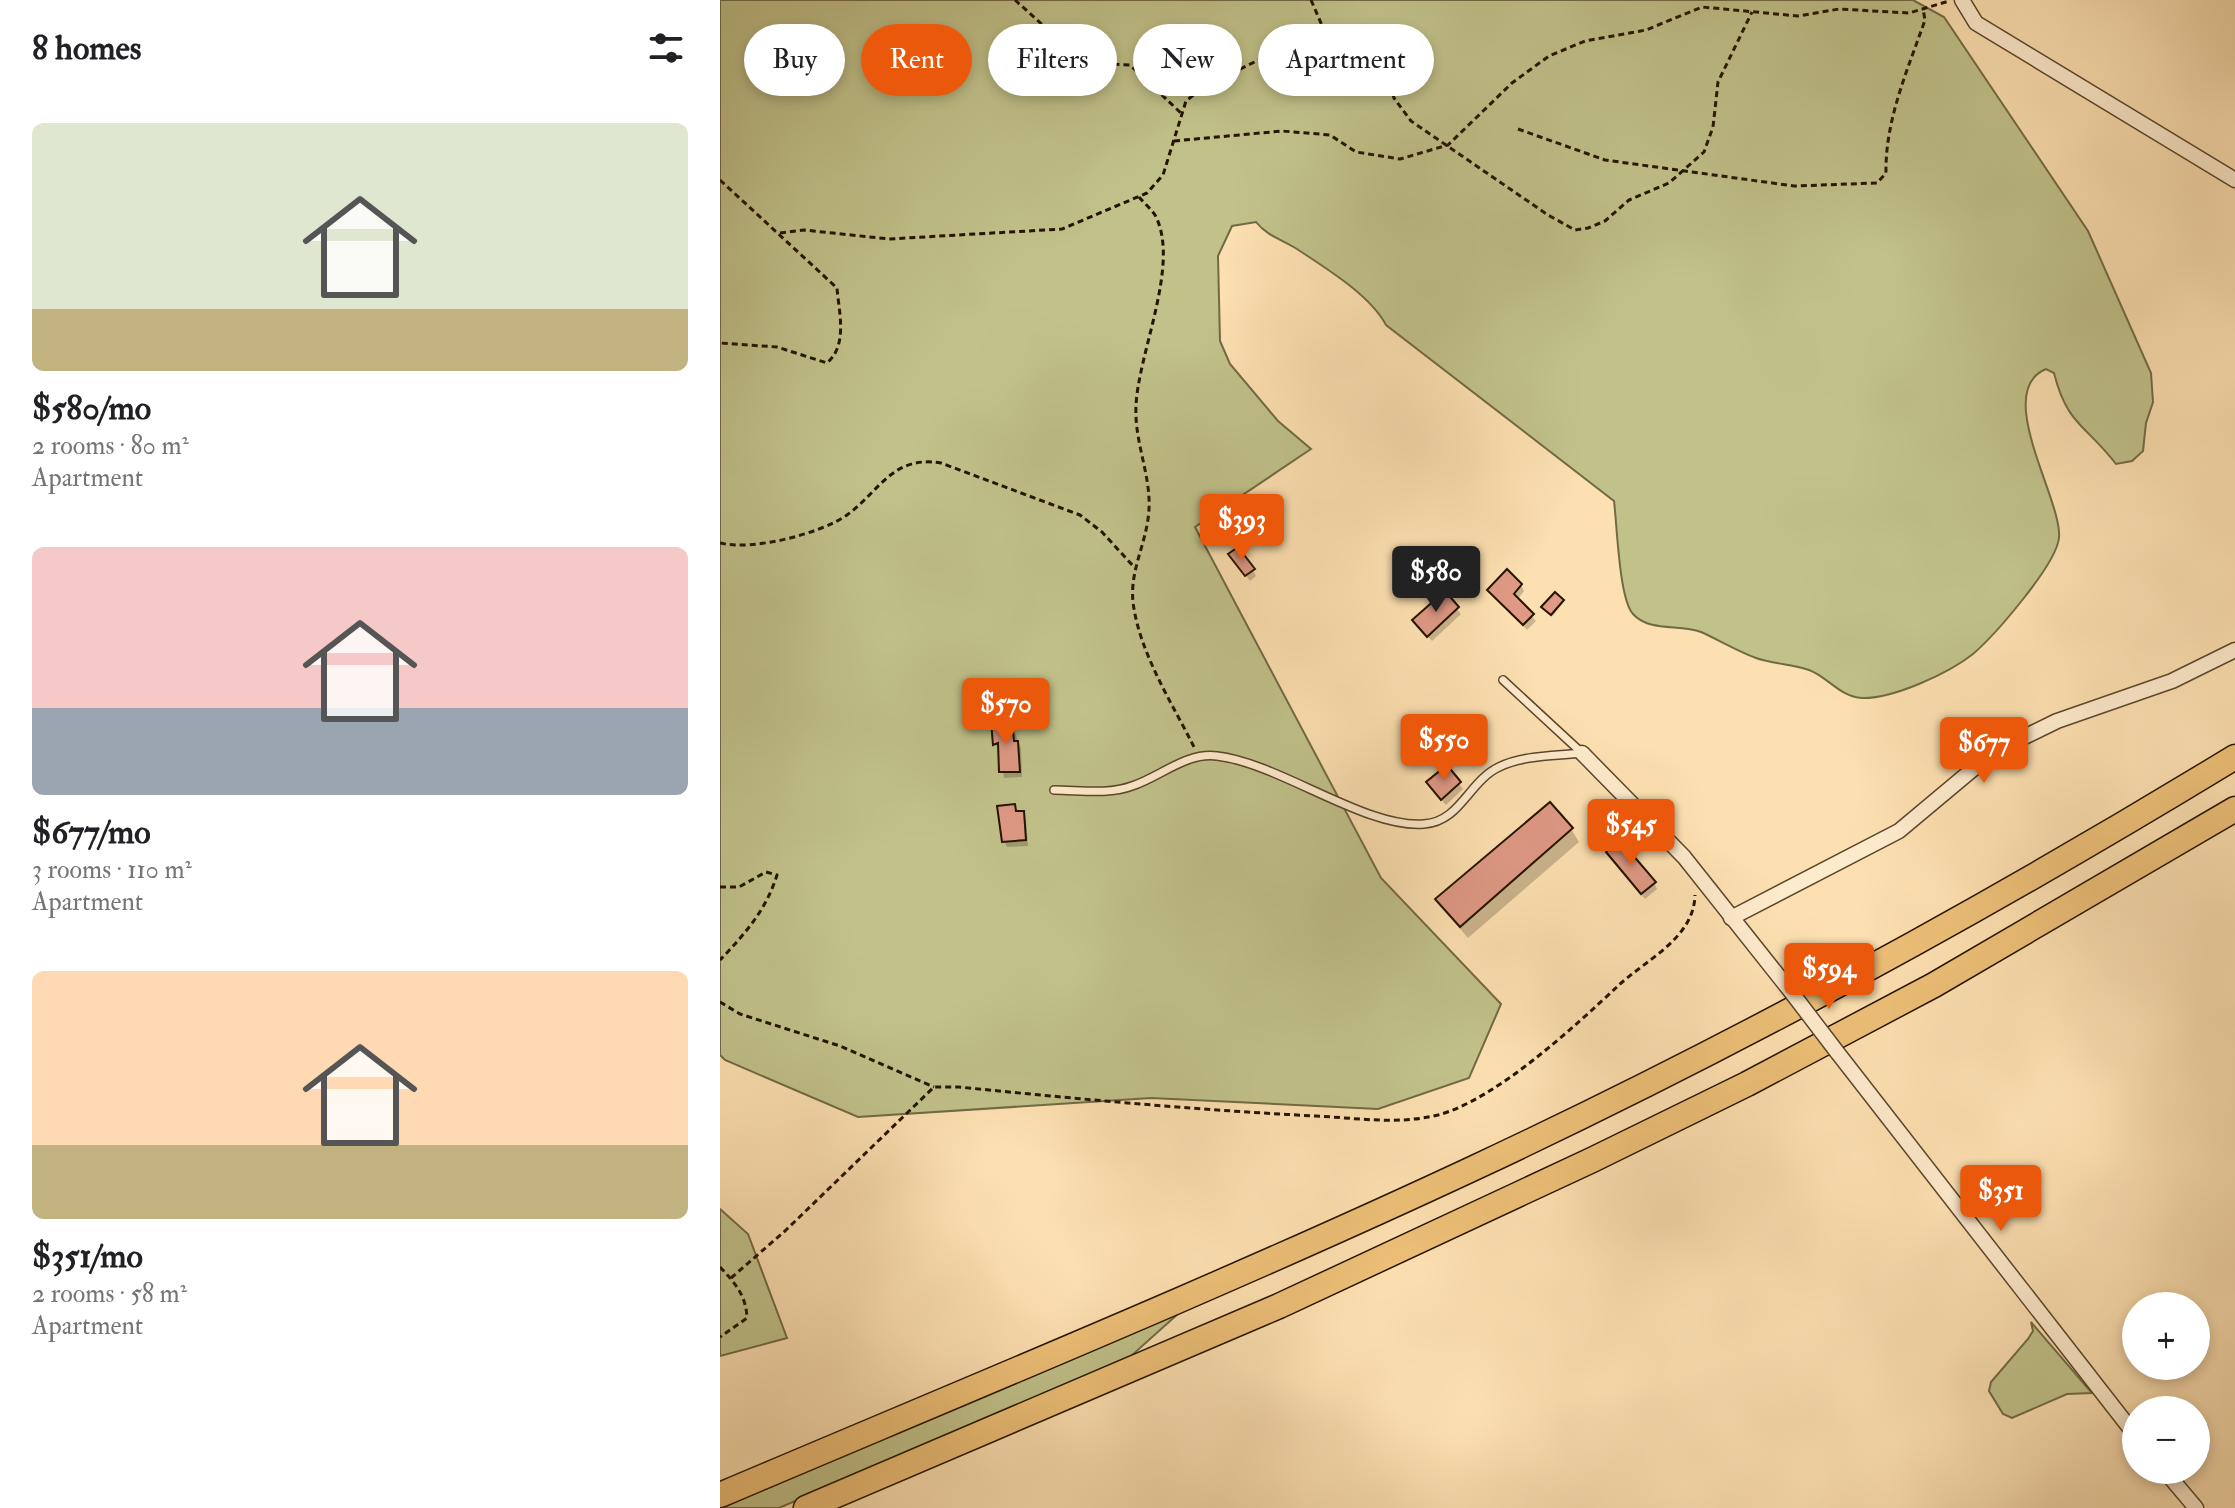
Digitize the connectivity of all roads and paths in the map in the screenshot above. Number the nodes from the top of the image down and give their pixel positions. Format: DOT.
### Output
graph roads {
  1 [pos="1015,0"];
  2 [pos="1311,0"];
  3 [pos="1952,0"];
  4 [pos="1962,0"];
  5 [pos="1923,9"];
  6 [pos="1752,12"];
  7 [pos="1321,24"];
  8 [pos="1258,60"];
  9 [pos="1397,96"];
  10 [pos="1182,114"];
  11 [pos="1518,129"];
  12 [pos="1174,141"];
  13 [pos="1448,145"];
  14 [pos="1687,171"];
  15 [pos="720,180"];
  16 [pos="2235,180"];
  17 [pos="727,187"];
  18 [pos="720,188"];
  19 [pos="1139,197"];
  20 [pos="780,233"];
  21 [pos="720,343"];
  22 [pos="720,543"];
  23 [pos="1135,568"];
  24 [pos="2235,650"];
  25 [pos="1503,680"];
  26 [pos="1582,753"];
  27 [pos="1199,757"];
  28 [pos="2235,757"];
  29 [pos="1054,790"];
  30 [pos="2235,809"];
  31 [pos="1695,871"];
  32 [pos="720,887"];
  33 [pos="1731,918"];
  34 [pos="720,960"];
  35 [pos="720,1002"];
  36 [pos="934,1087"];
  37 [pos="720,1267"];
  38 [pos="731,1278"];
  39 [pos="720,1337"];
  40 [pos="2122,1418"];
  41 [pos="2176,1484"];
  42 [pos="720,1495"];
  43 [pos="806,1508"];
  44 [pos="2196,1508"];
  1 -- 10 [label="path"];
  2 -- 7 [label="path"];
  3 -- 5 [label="path"];
  4 -- 16 [label="street"];
  5 -- 6 [label="path"];
  5 -- 14 [label="path"];
  6 -- 13 [label="path"];
  6 -- 14 [label="path"];
  8 -- 10 [label="path"];
  9 -- 13 [label="path"];
  10 -- 12 [label="path"];
  11 -- 14 [label="path"];
  12 -- 13 [label="path"];
  12 -- 19 [label="path"];
  13 -- 14 [label="path"];
  15 -- 17 [label="path"];
  17 -- 18 [label="path"];
  17 -- 20 [label="path"];
  19 -- 20 [label="path"];
  19 -- 23 [label="path"];
  20 -- 21 [label="path"];
  22 -- 23 [label="path"];
  23 -- 27 [label="path"];
  24 -- 33 [label="street"];
  25 -- 26 [label="lane"];
  26 -- 27 [label="lane"];
  26 -- 31 [label="street"];
  27 -- 29 [label="lane"];
  28 -- 42 [label="highway"];
  30 -- 43 [label="highway"];
  31 -- 33 [label="street"];
  31 -- 36 [label="path"];
  32 -- 34 [label="path"];
  33 -- 40 [label="street, bridge"];
  35 -- 36 [label="path"];
  36 -- 38 [label="path"];
  37 -- 38 [label="path"];
  38 -- 39 [label="path"];
  41 -- 44 [label="street"];
}
